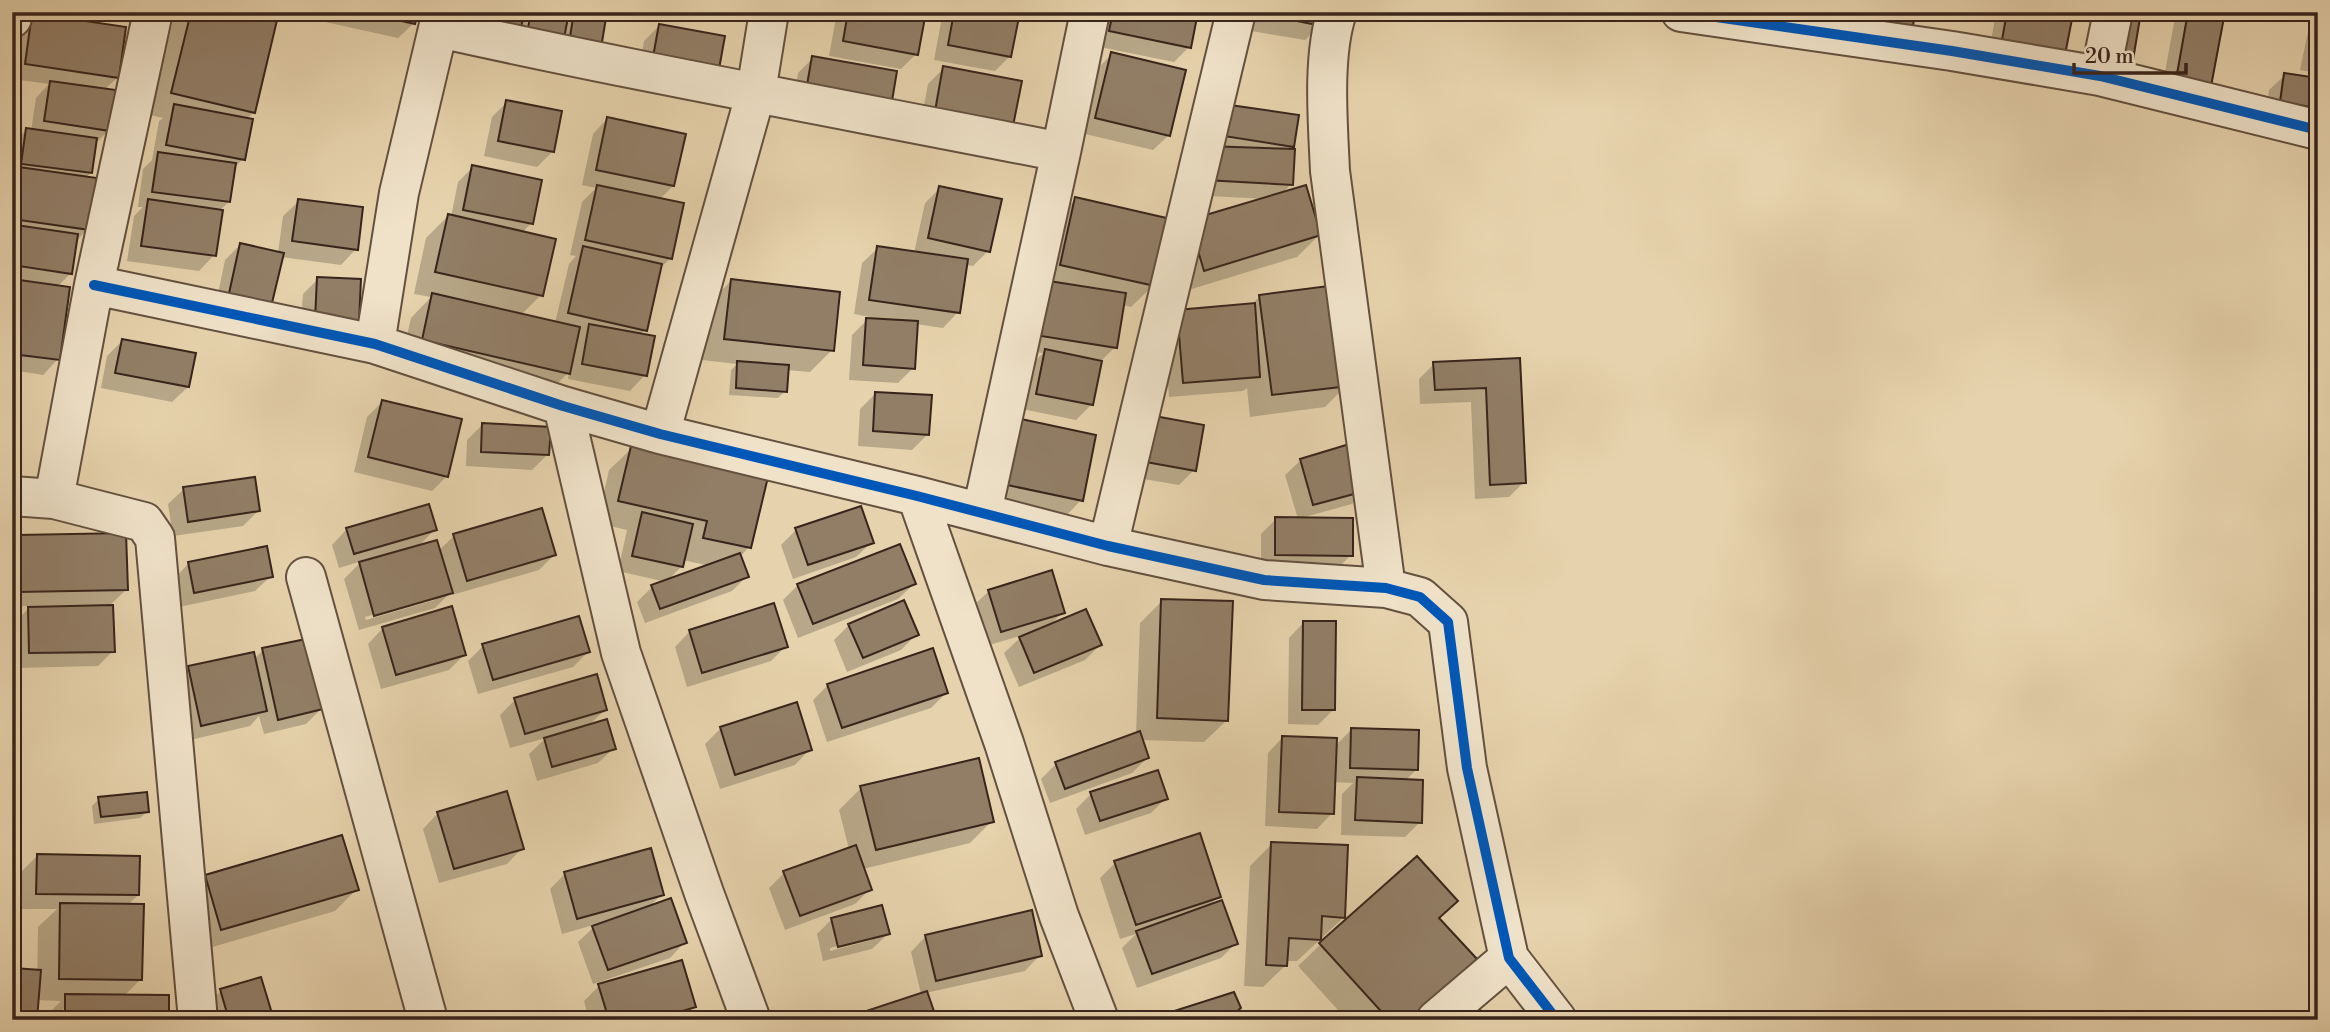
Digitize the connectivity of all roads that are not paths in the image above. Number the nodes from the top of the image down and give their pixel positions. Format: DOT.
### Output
graph roads {
  1 [pos="13,12"];
  2 [pos="153,12"];
  3 [pos="769,12"];
  4 [pos="1090,12"];
  5 [pos="1236,12"];
  6 [pos="1337,12"];
  7 [pos="2113,12"];
  8 [pos="1688,13"];
  9 [pos="12,18"];
  10 [pos="441,20"];
  11 [pos="1833,23"];
  12 [pos="2100,76"];
  13 [pos="756,92"];
  14 [pos="2318,130"];
  15 [pos="1061,152"];
  16 [pos="94,285"];
  17 [pos="375,344"];
  18 [pos="563,406"];
  19 [pos="660,434"];
  20 [pos="12,496"];
  21 [pos="918,496"];
  22 [pos="54,499"];
  23 [pos="982,512"];
  24 [pos="1108,546"];
  25 [pos="306,577"];
  26 [pos="1386,588"];
  27 [pos="1509,958"];
  28 [pos="198,1020"];
  29 [pos="428,1020"];
  30 [pos="751,1020"];
  31 [pos="1099,1020"];
  32 [pos="1436,1020"];
  33 [pos="1557,1020"];
  1 -- 9 [label="street"];
  2 -- 16 [label="street"];
  3 -- 13 [label="street"];
  4 -- 15 [label="street"];
  5 -- 24 [label="street"];
  6 -- 26 [label="street"];
  7 -- 12 [label="street"];
  8 -- 11 [label="street"];
  10 -- 13 [label="street"];
  10 -- 17 [label="street"];
  11 -- 12 [label="street"];
  12 -- 14 [label="street"];
  13 -- 15 [label="street"];
  13 -- 19 [label="street"];
  15 -- 23 [label="street"];
  16 -- 17 [label="street"];
  16 -- 22 [label="street"];
  17 -- 18 [label="street"];
  18 -- 19 [label="street"];
  18 -- 30 [label="street"];
  19 -- 21 [label="street"];
  20 -- 22 [label="street"];
  21 -- 23 [label="street"];
  21 -- 31 [label="street"];
  22 -- 28 [label="street"];
  23 -- 24 [label="street"];
  24 -- 26 [label="street"];
  25 -- 29 [label="street"];
  26 -- 27 [label="street"];
  27 -- 32 [label="street"];
  27 -- 33 [label="street"];
}
